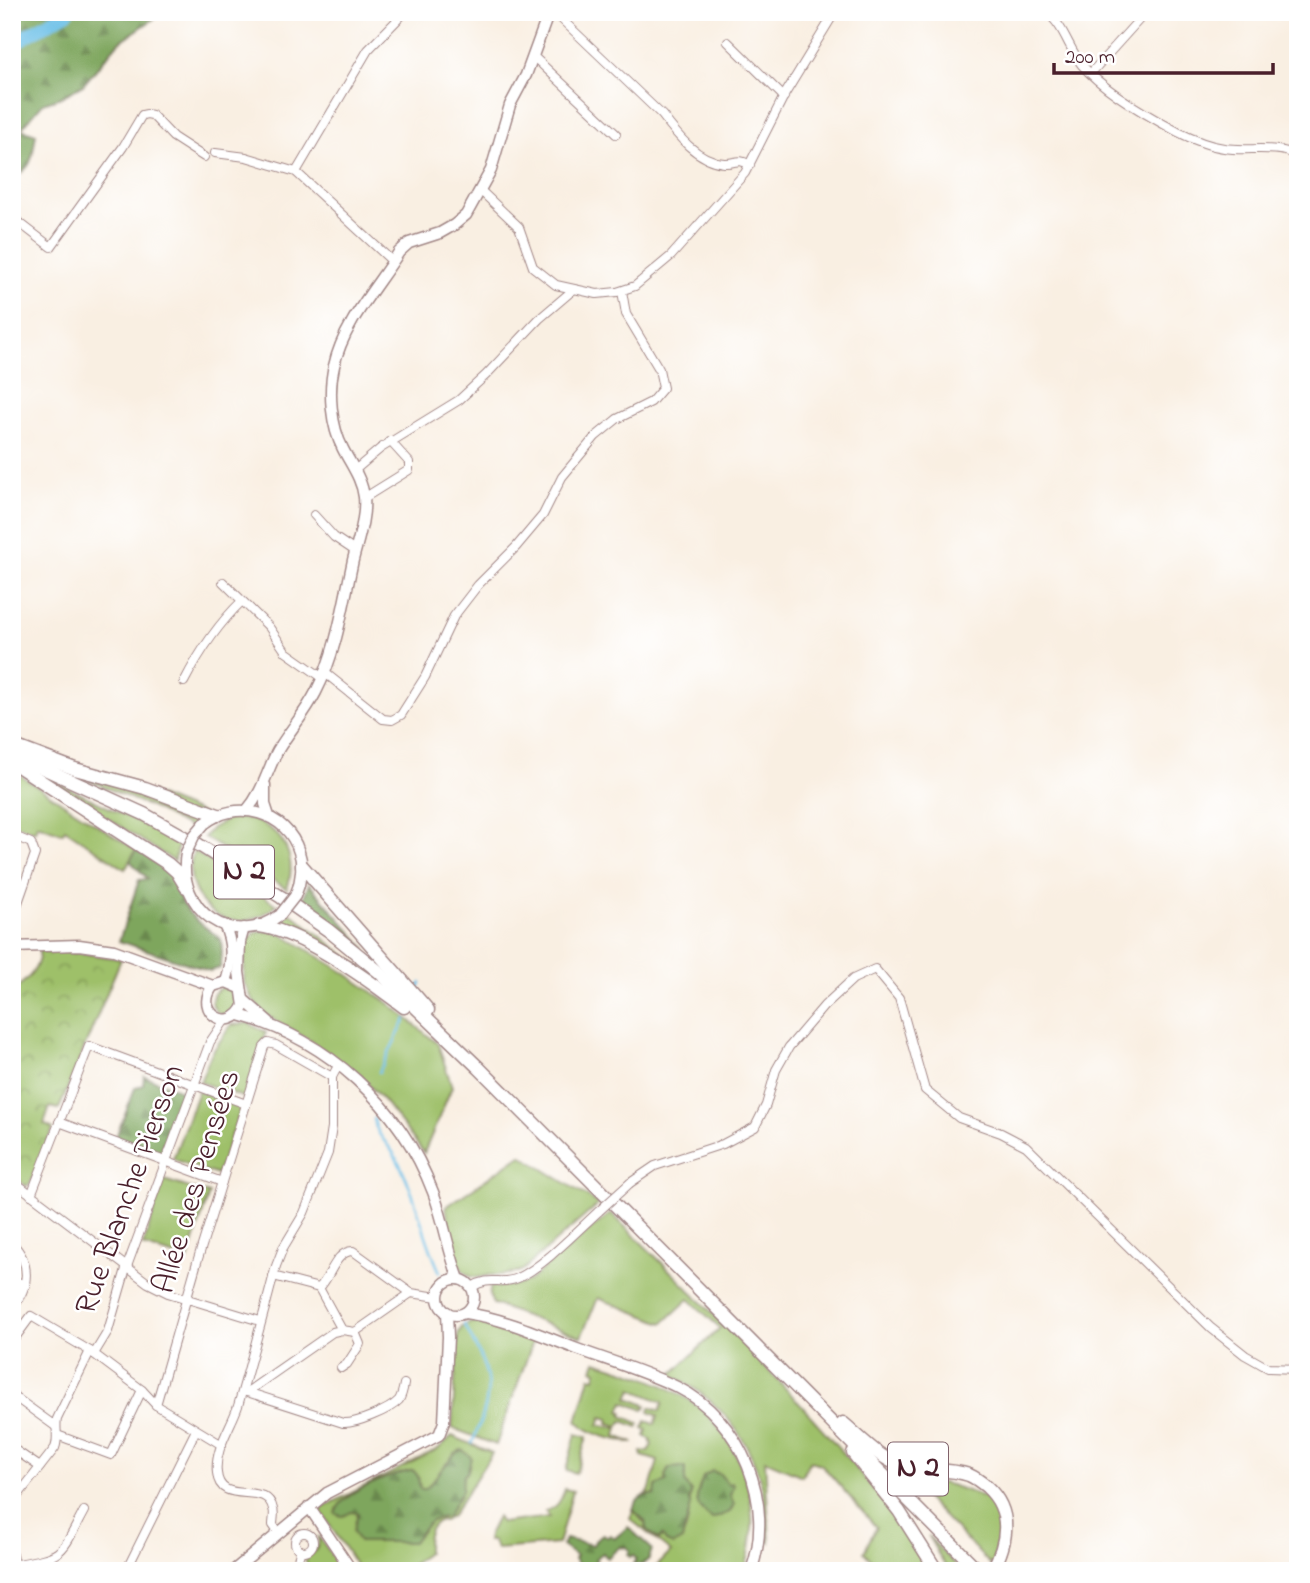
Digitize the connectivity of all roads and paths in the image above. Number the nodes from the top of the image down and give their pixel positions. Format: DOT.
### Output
graph roads {
  1 [pos="405,12"];
  2 [pos="551,12"];
  3 [pos="835,12"];
  4 [pos="1046,12"];
  5 [pos="1146,12"];
  6 [pos="728,42"];
  7 [pos="533,56"];
  8 [pos="1091,72"];
  9 [pos="784,97"];
  10 [pos="616,134"];
  11 [pos="215,153"];
  12 [pos="1298,156"];
  13 [pos="204,158"];
  14 [pos="750,165"];
  15 [pos="296,172"];
  16 [pos="480,190"];
  17 [pos="12,217"];
  18 [pos="393,262"];
  19 [pos="573,290"];
  20 [pos="622,291"];
  21 [pos="390,442"];
  22 [pos="355,470"];
  23 [pos="364,498"];
  24 [pos="314,515"];
  25 [pos="355,551"];
  26 [pos="223,582"];
  27 [pos="242,601"];
  28 [pos="323,675"];
  29 [pos="184,682"];
  30 [pos="12,746"];
  31 [pos="12,754"];
  32 [pos="12,762"];
  33 [pos="265,779"];
  34 [pos="247,810"];
  35 [pos="218,815"];
  36 [pos="269,816"];
  37 [pos="12,835"];
  38 [pos="302,866"];
  39 [pos="186,887"];
  40 [pos="12,920"];
  41 [pos="224,925"];
  42 [pos="259,926"];
  43 [pos="244,928"];
  44 [pos="12,941"];
  45 [pos="12,947"];
  46 [pos="183,976"];
  47 [pos="226,982"];
  48 [pos="213,986"];
  49 [pos="240,988"];
  50 [pos="207,998"];
  51 [pos="245,1001"];
  52 [pos="239,1015"];
  53 [pos="214,1016"];
  54 [pos="225,1020"];
  55 [pos="271,1024"];
  56 [pos="445,1036"];
  57 [pos="211,1042"];
  58 [pos="340,1065"];
  59 [pos="479,1068"];
  60 [pos="332,1077"];
  61 [pos="194,1085"];
  62 [pos="246,1104"];
  63 [pos="59,1122"];
  64 [pos="166,1162"];
  65 [pos="12,1181"];
  66 [pos="222,1182"];
  67 [pos="31,1195"];
  68 [pos="12,1243"];
  69 [pos="126,1269"];
  70 [pos="273,1276"];
  71 [pos="12,1280"];
  72 [pos="454,1280"];
  73 [pos="26,1286"];
  74 [pos="472,1287"];
  75 [pos="318,1288"];
  76 [pos="411,1293"];
  77 [pos="188,1297"];
  78 [pos="438,1297"];
  79 [pos="474,1300"];
  80 [pos="12,1307"];
  81 [pos="447,1312"];
  82 [pos="462,1314"];
  83 [pos="493,1317"];
  84 [pos="260,1321"];
  85 [pos="342,1330"];
  86 [pos="355,1332"];
  87 [pos="448,1337"];
  88 [pos="12,1342"];
  89 [pos="92,1352"];
  90 [pos="341,1368"];
  91 [pos="1298,1369"];
  92 [pos="791,1381"];
  93 [pos="404,1384"];
  94 [pos="142,1390"];
  95 [pos="245,1391"];
  96 [pos="12,1395"];
  97 [pos="156,1405"];
  98 [pos="196,1430"];
  99 [pos="56,1431"];
  100 [pos="222,1445"];
  101 [pos="12,1448"];
  102 [pos="40,1466"];
  103 [pos="12,1503"];
  104 [pos="309,1507"];
  105 [pos="85,1511"];
  106 [pos="278,1532"];
  107 [pos="301,1550"];
  108 [pos="13,1564"];
  109 [pos="126,1571"];
  110 [pos="233,1571"];
  111 [pos="293,1571"];
  112 [pos="352,1571"];
  113 [pos="751,1571"];
  114 [pos="937,1571"];
  115 [pos="979,1571"];
  116 [pos="992,1571"];
  1 -- 15 [label="street"];
  2 -- 7 [label="street"];
  2 -- 14 [label="street"];
  3 -- 9 [label="street"];
  4 -- 8 [label="street"];
  5 -- 8 [label="street"];
  6 -- 9 [label="street"];
  7 -- 10 [label="street"];
  7 -- 16 [label="street"];
  8 -- 12 [label="street"];
  9 -- 14 [label="street"];
  11 -- 15 [label="street"];
  13 -- 17 [label="street"];
  14 -- 20 [label="street"];
  15 -- 18 [label="street"];
  16 -- 18 [label="street"];
  16 -- 19 [label="street"];
  18 -- 22 [label="street"];
  19 -- 20 [label="street"];
  19 -- 21 [label="street"];
  20 -- 28 [label="street"];
  21 -- 22 [label="street"];
  21 -- 23 [label="street"];
  22 -- 23 [label="street"];
  23 -- 25 [label="street"];
  24 -- 25 [label="street"];
  25 -- 28 [label="street"];
  26 -- 27 [label="street"];
  27 -- 28 [label="street"];
  27 -- 29 [label="street"];
  28 -- 33 [label="street"];
  30 -- 35 [label="main road"];
  31 -- 56 [label="main road, N 2"];
  32 -- 39 [label="main road"];
  33 -- 34 [label="street"];
  33 -- 36 [label="street"];
  34 -- 35 [label="street"];
  34 -- 36 [label="street"];
  35 -- 39 [label="street, bridge"];
  36 -- 38 [label="street"];
  37 -- 40 [label="street"];
  38 -- 42 [label="street, bridge"];
  38 -- 59 [label="main road"];
  39 -- 41 [label="street"];
  41 -- 43 [label="street"];
  41 -- 47 [label="street"];
  42 -- 43 [label="street"];
  42 -- 56 [label="main road"];
  43 -- 49 [label="street"];
  44 -- 45 [label="street"];
  45 -- 46 [label="street"];
  46 -- 48 [label="street"];
  46 -- 50 [label="street"];
  47 -- 48 [label="street"];
  47 -- 49 [label="street"];
  48 -- 50 [label="street"];
  49 -- 51 [label="street"];
  50 -- 53 [label="street"];
  51 -- 52 [label="street"];
  51 -- 55 [label="street"];
  52 -- 54 [label="street"];
  52 -- 55 [label="street"];
  53 -- 54 [label="street"];
  53 -- 57 [label="street, Rue Blanche Pierson"];
  54 -- 57 [label="street, Rue Blanche Pierson"];
  55 -- 58 [label="street"];
  56 -- 59 [label="main road, N 2"];
  57 -- 61 [label="street, Rue Blanche Pierson"];
  58 -- 60 [label="street"];
  58 -- 72 [label="street"];
  59 -- 92 [label="main road, N 2"];
  60 -- 62 [label="street, Allée des Pensées"];
  60 -- 70 [label="street"];
  61 -- 62 [label="street"];
  61 -- 63 [label="street"];
  61 -- 64 [label="street, Rue Blanche Pierson"];
  62 -- 66 [label="street, Allée des Pensées"];
  63 -- 64 [label="street"];
  63 -- 67 [label="street"];
  64 -- 66 [label="street"];
  64 -- 69 [label="street, Rue Blanche Pierson"];
  65 -- 67 [label="street"];
  66 -- 77 [label="street, Allée des Pensées"];
  67 -- 69 [label="street"];
  68 -- 73 [label="street"];
  69 -- 77 [label="street"];
  69 -- 89 [label="street, Rue Blanche Pierson"];
  70 -- 75 [label="street"];
  70 -- 84 [label="street"];
  71 -- 73 [label="street"];
  72 -- 74 [label="street"];
  72 -- 78 [label="street"];
  73 -- 80 [label="street"];
  74 -- 79 [label="street"];
  74 -- 91 [label="street, bridge"];
  75 -- 76 [label="street"];
  75 -- 85 [label="street"];
  76 -- 78 [label="street"];
  76 -- 86 [label="street"];
  77 -- 84 [label="street"];
  77 -- 97 [label="street, Allée des Pensées"];
  78 -- 81 [label="street"];
  79 -- 82 [label="street"];
  79 -- 83 [label="street"];
  81 -- 82 [label="street"];
  81 -- 87 [label="street"];
  82 -- 83 [label="street"];
  82 -- 87 [label="street"];
  83 -- 113 [label="street"];
  84 -- 95 [label="street"];
  85 -- 86 [label="street"];
  85 -- 95 [label="street"];
  86 -- 90 [label="street"];
  87 -- 104 [label="street"];
  88 -- 89 [label="street"];
  89 -- 94 [label="street"];
  89 -- 99 [label="street, Rue Blanche Pierson"];
  92 -- 114 [label="main road, N 2"];
  92 -- 115 [label="main road, N 2"];
  92 -- 116 [label="main road, N 2"];
  93 -- 95 [label="street"];
  94 -- 97 [label="street"];
  94 -- 99 [label="street"];
  95 -- 100 [label="street"];
  96 -- 99 [label="street"];
  97 -- 98 [label="street"];
  98 -- 100 [label="street"];
  98 -- 109 [label="street"];
  99 -- 102 [label="street, Rue Blanche Pierson"];
  100 -- 106 [label="street"];
  101 -- 102 [label="street"];
  102 -- 103 [label="street, Rue Blanche Pierson"];
  104 -- 106 [label="street"];
  104 -- 112 [label="street"];
  105 -- 108 [label="street"];
  106 -- 110 [label="street"];
  107 -- 111 [label="street"];
}
